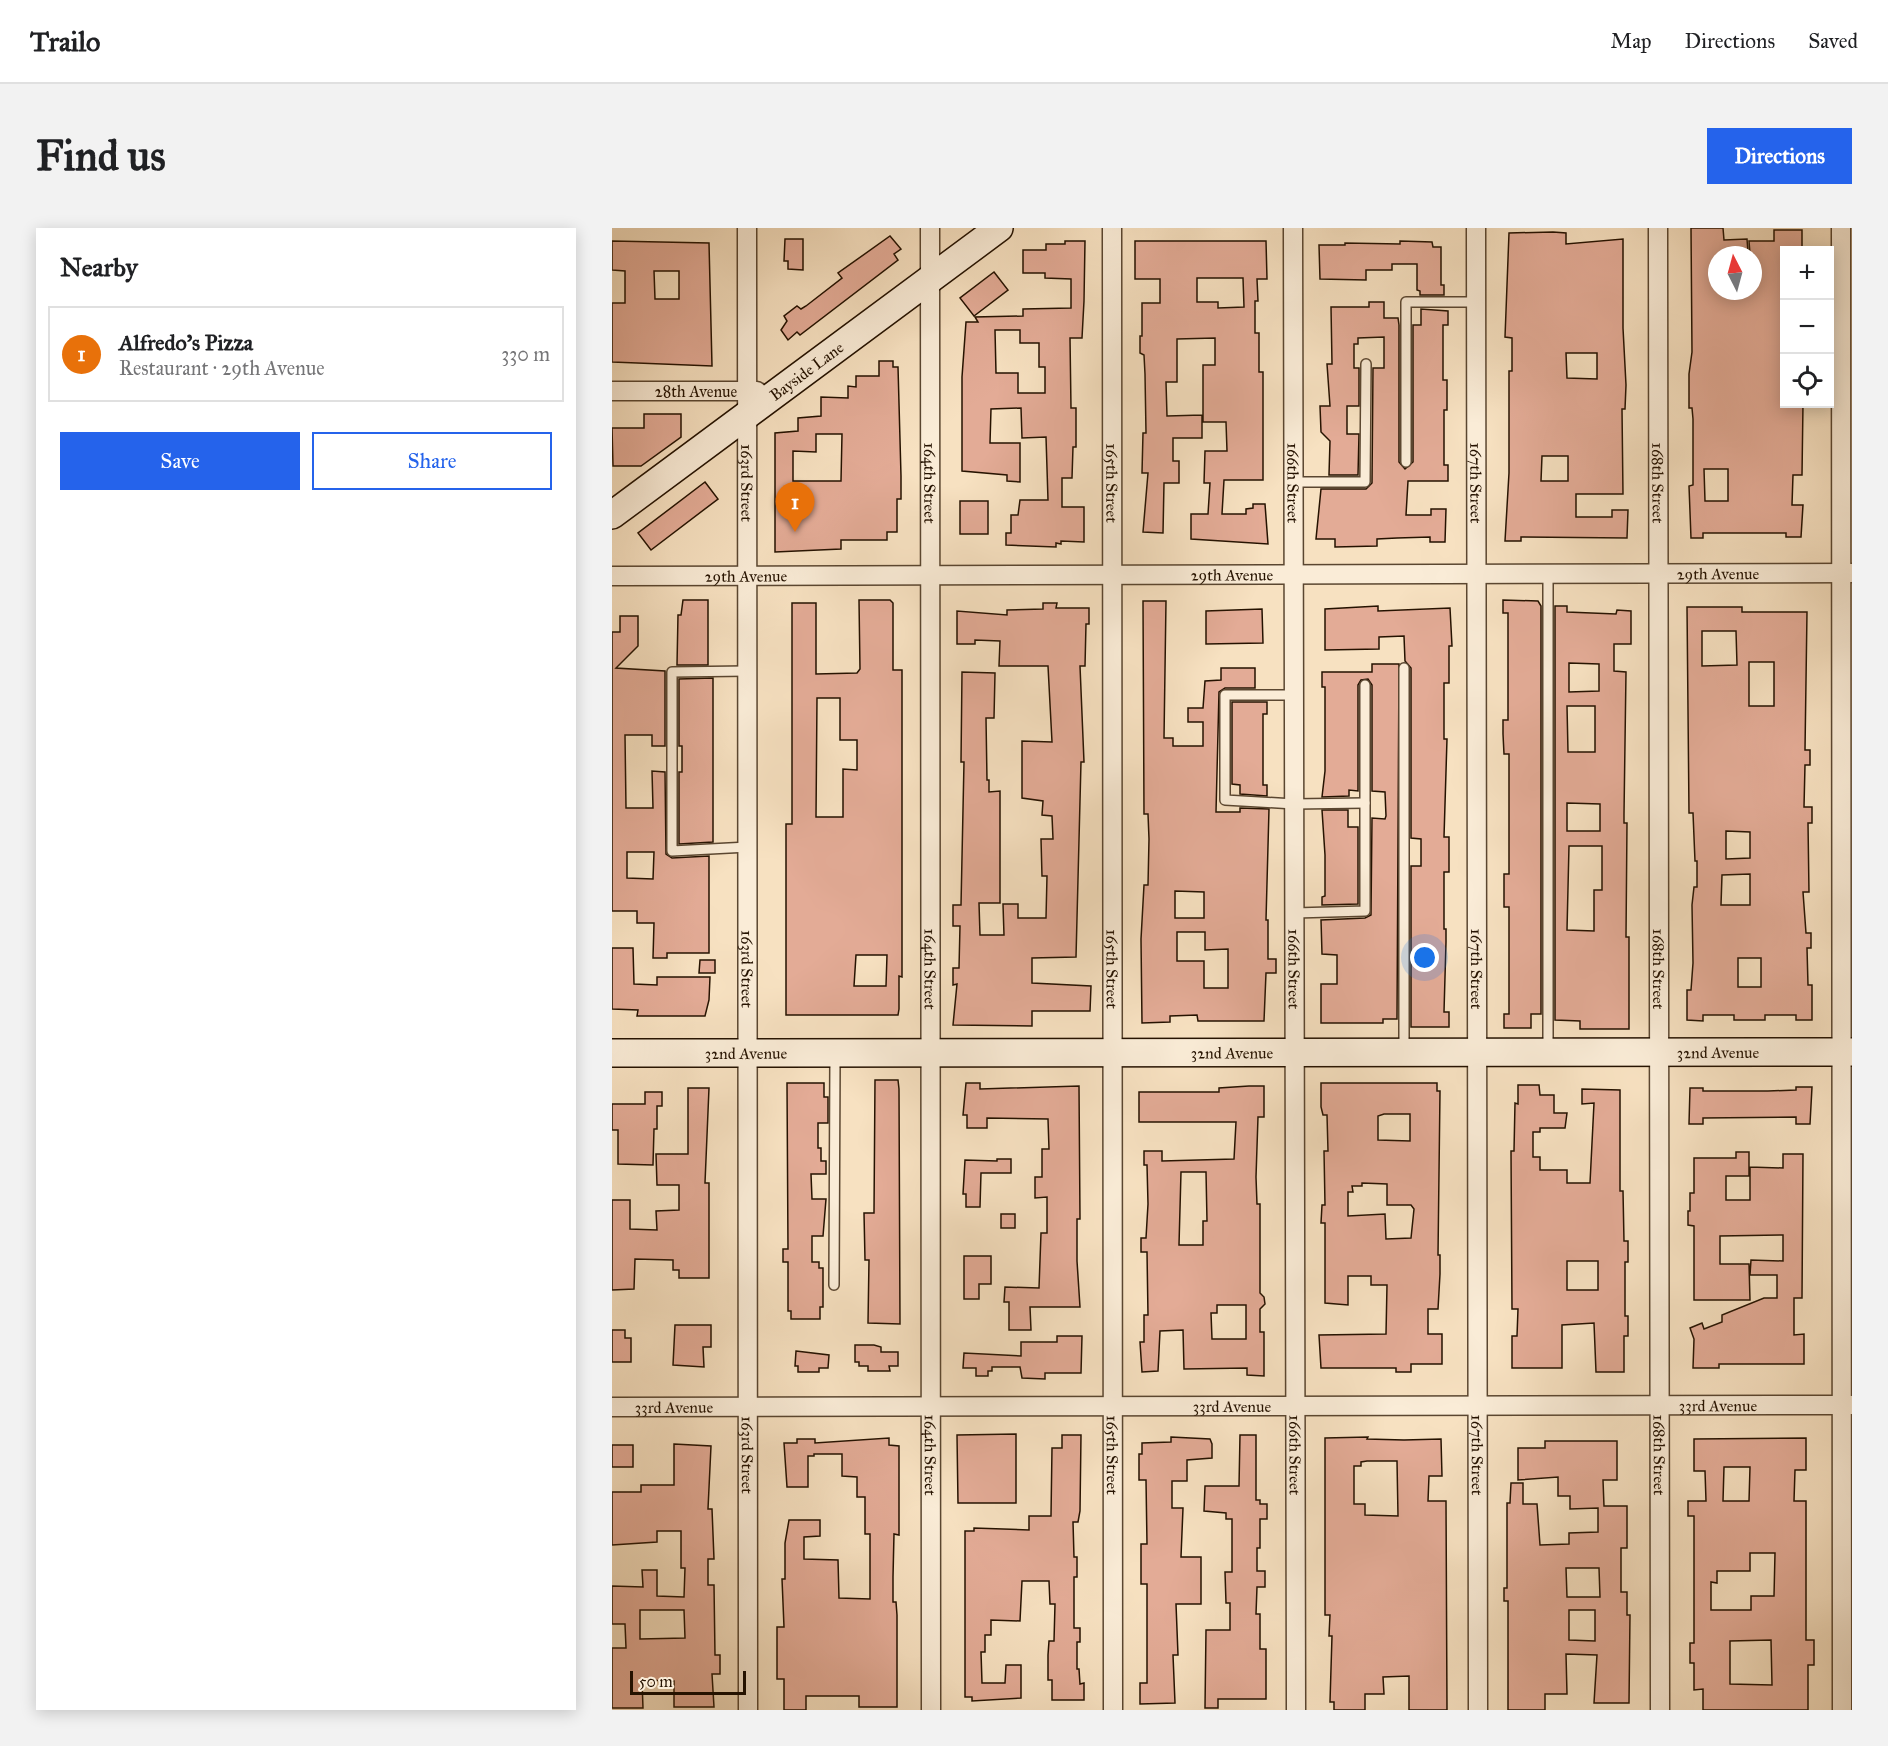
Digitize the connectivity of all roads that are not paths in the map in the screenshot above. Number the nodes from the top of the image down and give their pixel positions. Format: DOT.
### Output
graph roads {
  1 [pos="747,228"];
  2 [pos="930,228"];
  3 [pos="999,228"];
  4 [pos="1112,228"];
  5 [pos="1293,228"];
  6 [pos="1476,228"];
  7 [pos="1658,228"];
  8 [pos="1841,228"];
  9 [pos="930,280"];
  10 [pos="1476,302"];
  11 [pos="1366,363"];
  12 [pos="612,391"];
  13 [pos="747,403"];
  14 [pos="1406,462"];
  15 [pos="1293,482"];
  16 [pos="612,515"];
  17 [pos="1548,573"];
  18 [pos="1846,573"];
  19 [pos="1112,574"];
  20 [pos="1293,574"];
  21 [pos="1476,574"];
  22 [pos="1659,574"];
  23 [pos="747,575"];
  24 [pos="929,575"];
  25 [pos="612,576"];
  26 [pos="1404,668"];
  27 [pos="747,671"];
  28 [pos="1365,685"];
  29 [pos="1294,695"];
  30 [pos="1365,803"];
  31 [pos="1294,804"];
  32 [pos="748,847"];
  33 [pos="1294,913"];
  34 [pos="1404,1052"];
  35 [pos="1477,1052"];
  36 [pos="1548,1052"];
  37 [pos="1659,1052"];
  38 [pos="1847,1052"];
  39 [pos="612,1053"];
  40 [pos="835,1053"];
  41 [pos="930,1053"];
  42 [pos="1112,1053"];
  43 [pos="1295,1053"];
  44 [pos="749,1054"];
  45 [pos="834,1285"];
  46 [pos="1847,1405"];
  47 [pos="748,1406"];
  48 [pos="931,1406"];
  49 [pos="1113,1406"];
  50 [pos="1296,1406"];
  51 [pos="1478,1406"];
  52 [pos="1660,1406"];
  53 [pos="612,1407"];
  54 [pos="748,1710"];
  55 [pos="931,1710"];
  56 [pos="1113,1710"];
  57 [pos="1296,1710"];
  58 [pos="1478,1710"];
  59 [pos="1660,1710"];
  60 [pos="1842,1710"];
  1 -- 13 [label="street, 163rd Street"];
  2 -- 9 [label="street, 164th Street"];
  3 -- 9 [label="street, Bayside Lane"];
  4 -- 19 [label="street, 165th Street"];
  5 -- 15 [label="street, 166th Street"];
  6 -- 10 [label="street, 167th Street"];
  7 -- 22 [label="street, 168th Street"];
  8 -- 18 [label="street"];
  9 -- 13 [label="street, Bayside Lane"];
  9 -- 24 [label="street, 164th Street"];
  10 -- 14 [label="lane"];
  10 -- 21 [label="street, 167th Street"];
  11 -- 15 [label="lane"];
  12 -- 13 [label="street, 28th Avenue"];
  13 -- 16 [label="street, Bayside Lane"];
  13 -- 23 [label="street, 163rd Street"];
  15 -- 20 [label="street, 166th Street"];
  17 -- 21 [label="street, 29th Avenue"];
  17 -- 22 [label="street, 29th Avenue"];
  17 -- 36 [label="lane"];
  18 -- 22 [label="street, 29th Avenue"];
  18 -- 38 [label="street"];
  19 -- 20 [label="street, 29th Avenue"];
  19 -- 24 [label="street, 29th Avenue"];
  19 -- 42 [label="street, 165th Street"];
  20 -- 21 [label="street, 29th Avenue"];
  20 -- 29 [label="street, 166th Street"];
  21 -- 35 [label="street, 167th Street"];
  22 -- 37 [label="street, 168th Street"];
  23 -- 24 [label="street, 29th Avenue"];
  23 -- 25 [label="street, 29th Avenue"];
  23 -- 27 [label="street, 163rd Street"];
  24 -- 41 [label="street, 164th Street"];
  26 -- 34 [label="lane"];
  27 -- 32 [label="street, 163rd Street"];
  27 -- 32 [label="lane"];
  28 -- 30 [label="lane"];
  29 -- 31 [label="street, 166th Street"];
  29 -- 31 [label="lane"];
  30 -- 31 [label="lane"];
  30 -- 33 [label="lane"];
  31 -- 33 [label="street, 166th Street"];
  32 -- 44 [label="street, 163rd Street"];
  33 -- 43 [label="street, 166th Street"];
  34 -- 35 [label="street, 32nd Avenue"];
  34 -- 43 [label="street, 32nd Avenue"];
  35 -- 36 [label="street, 32nd Avenue"];
  35 -- 51 [label="street, 167th Street"];
  36 -- 37 [label="street, 32nd Avenue"];
  37 -- 38 [label="street, 32nd Avenue"];
  37 -- 52 [label="street, 168th Street"];
  38 -- 46 [label="street"];
  39 -- 44 [label="street, 32nd Avenue"];
  40 -- 41 [label="street, 32nd Avenue"];
  40 -- 44 [label="street, 32nd Avenue"];
  40 -- 45 [label="lane"];
  41 -- 42 [label="street, 32nd Avenue"];
  41 -- 48 [label="street, 164th Street"];
  42 -- 43 [label="street, 32nd Avenue"];
  42 -- 49 [label="street, 165th Street"];
  43 -- 50 [label="street, 166th Street"];
  44 -- 47 [label="street, 163rd Street"];
  46 -- 52 [label="street, 33rd Avenue"];
  46 -- 60 [label="street"];
  47 -- 48 [label="street, 33rd Avenue"];
  47 -- 53 [label="street, 33rd Avenue"];
  47 -- 54 [label="street, 163rd Street"];
  48 -- 49 [label="street, 33rd Avenue"];
  48 -- 55 [label="street, 164th Street"];
  49 -- 50 [label="street, 33rd Avenue"];
  49 -- 56 [label="street, 165th Street"];
  50 -- 51 [label="street, 33rd Avenue"];
  50 -- 57 [label="street, 166th Street"];
  51 -- 52 [label="street, 33rd Avenue"];
  51 -- 58 [label="street, 167th Street"];
  52 -- 59 [label="street, 168th Street"];
}
